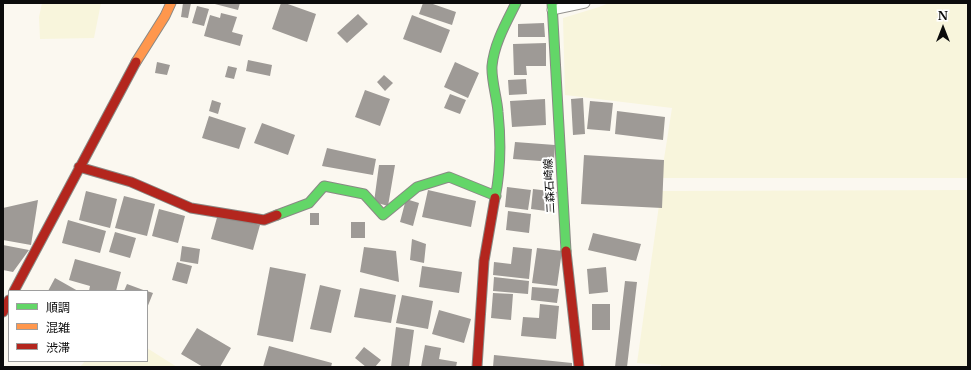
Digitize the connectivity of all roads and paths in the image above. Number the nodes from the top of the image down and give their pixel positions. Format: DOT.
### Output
graph roads {
  1 [pos="171,3"];
  2 [pos="516,3"];
  3 [pos="586,3"];
  4 [pos="552,7"];
  5 [pos="79,167"];
  6 [pos="496,196"];
  7 [pos="15,290"];
  8 [pos="8,302"];
  9 [pos="3,312"];
  10 [pos="477,367"];
  11 [pos="579,367"];
  1 -- 5 [label="street"];
  2 -- 6 [label="street"];
  3 -- 4 [label="lane"];
  4 -- 11 [label="street, 二森石崎線"];
  5 -- 6 [label="street"];
  5 -- 7 [label="street"];
  6 -- 10 [label="street"];
  8 -- 9 [label="street"];
}
